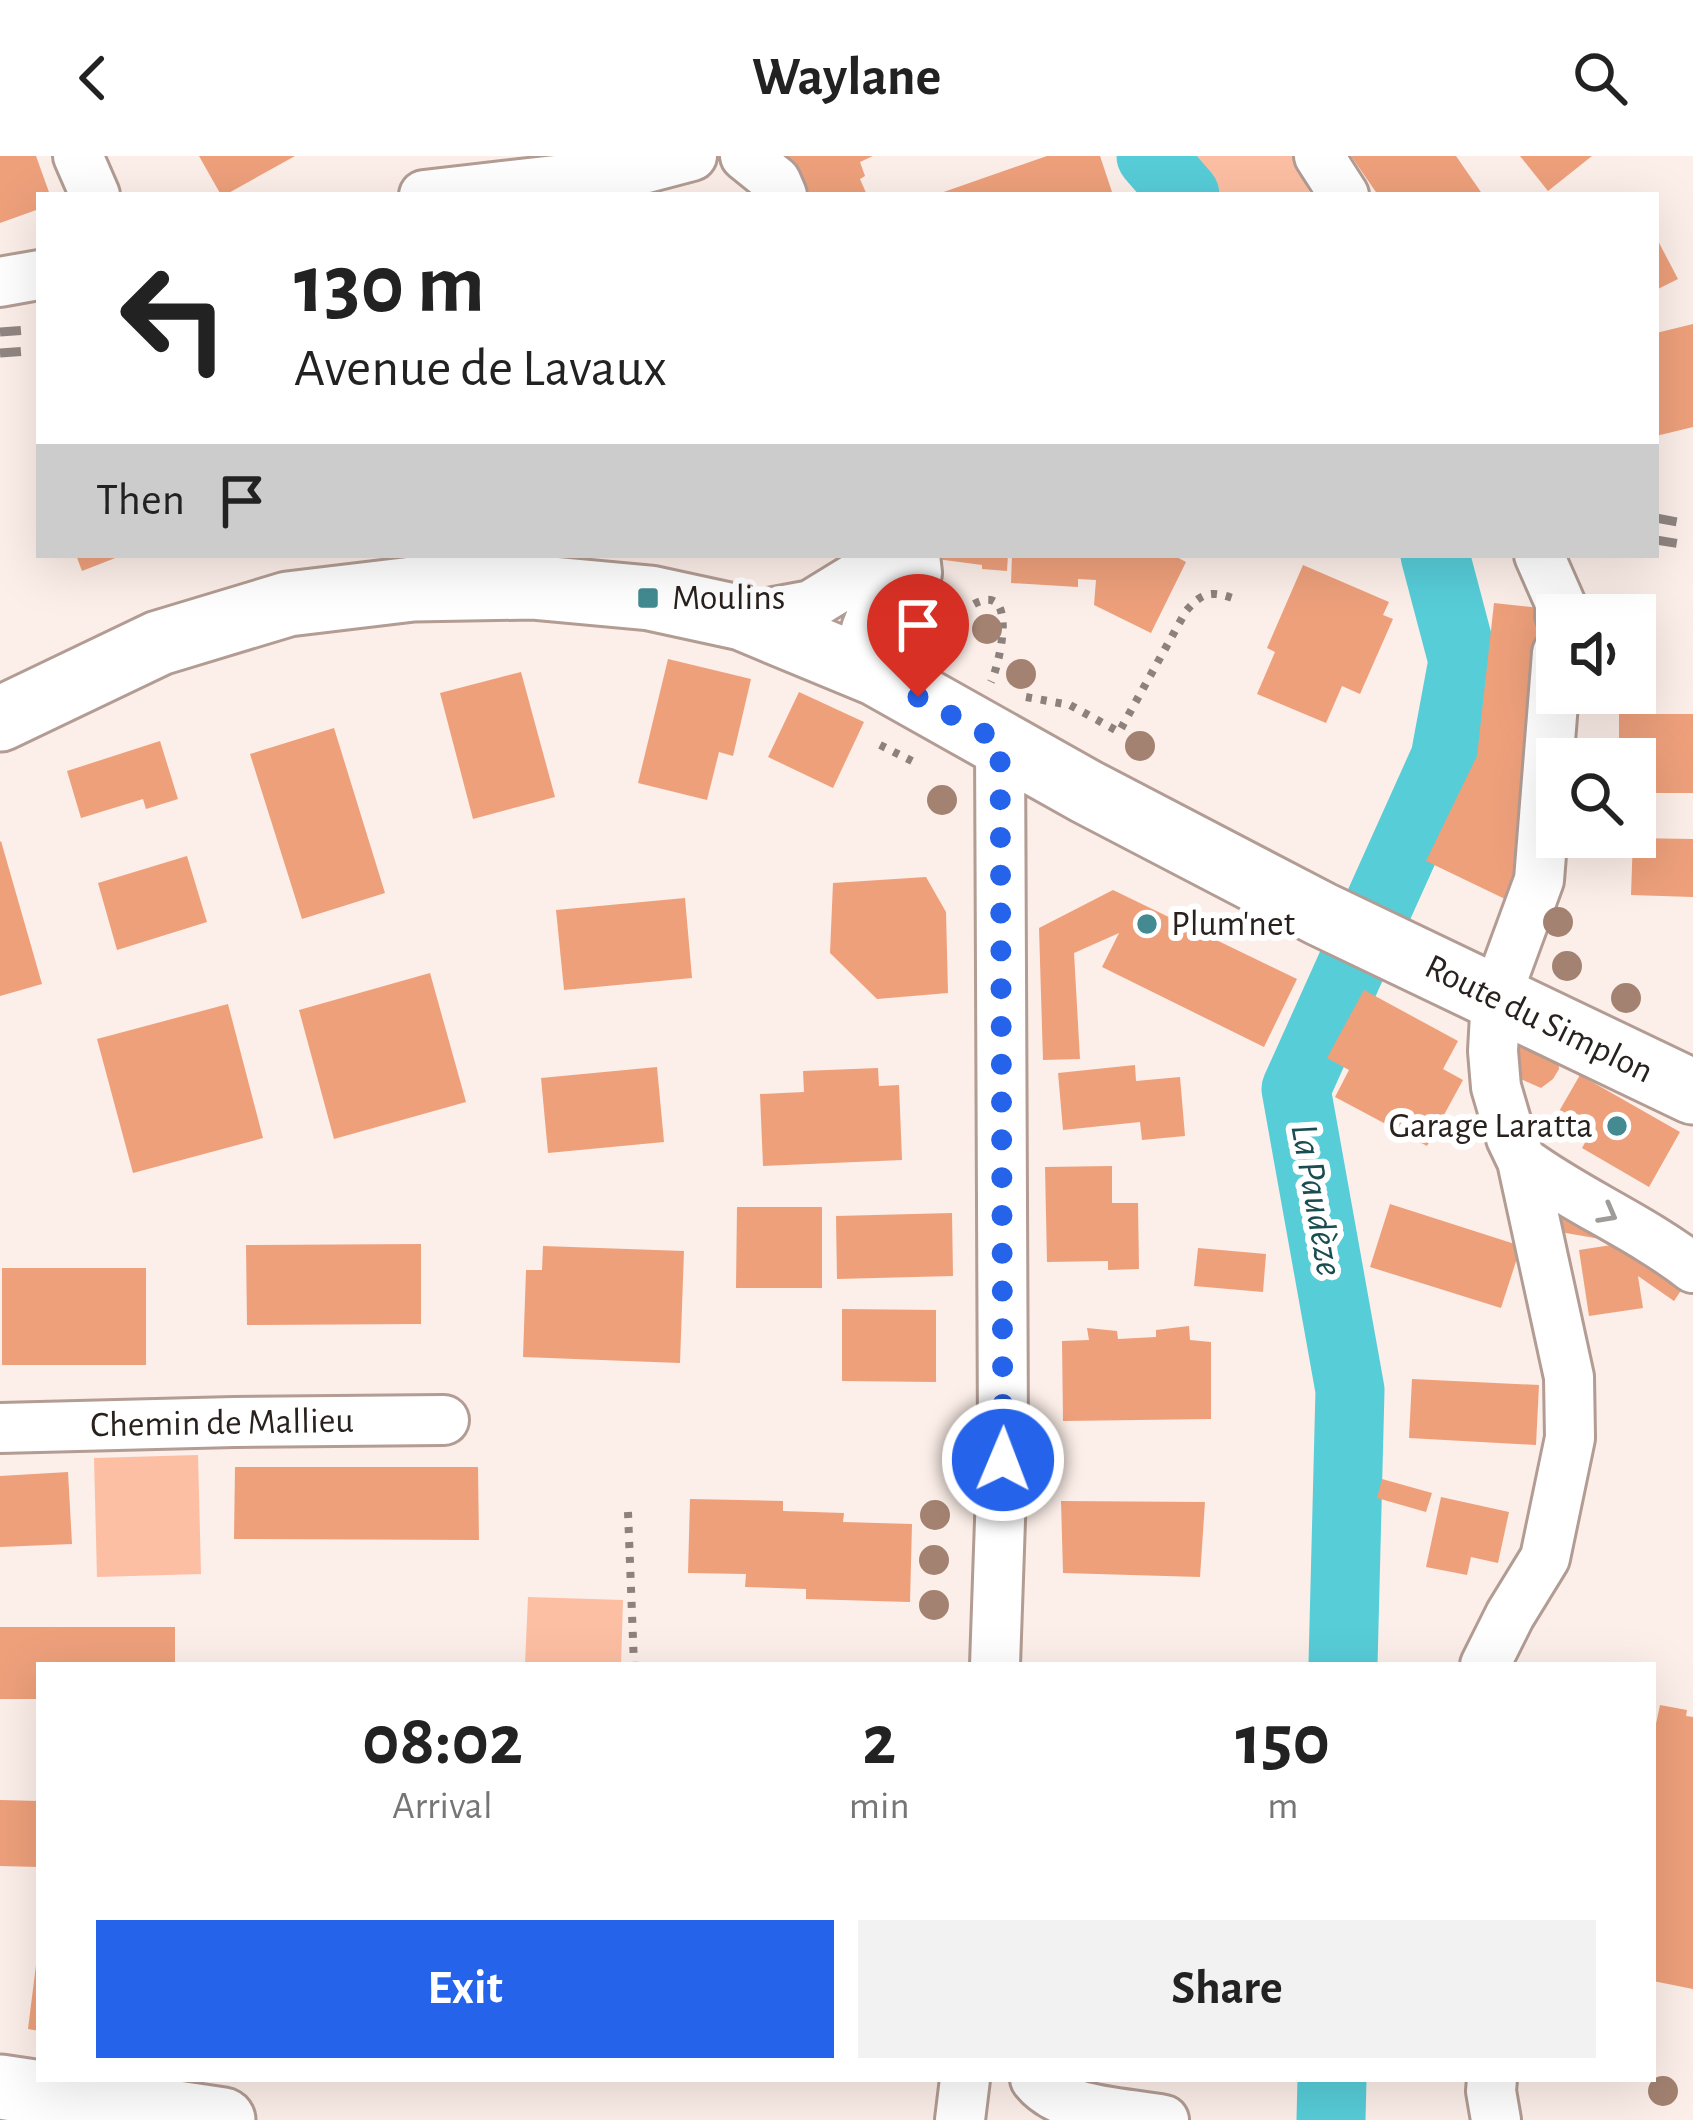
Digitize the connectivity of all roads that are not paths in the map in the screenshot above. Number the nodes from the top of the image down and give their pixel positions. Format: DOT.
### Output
graph roads {
  1 [pos="78,156"];
  2 [pos="692,156"];
  3 [pos="745,156"];
  4 [pos="1319,156"];
  5 [pos="94,192"];
  6 [pos="449,192"];
  7 [pos="781,192"];
  8 [pos="1342,192"];
  9 [pos="36,276"];
  10 [pos="0,282"];
  11 [pos="878,558"];
  12 [pos="894,558"];
  13 [pos="915,558"];
  14 [pos="1541,558"];
  15 [pos="1556,594"];
  16 [pos="742,618"];
  17 [pos="877,674"];
  18 [pos="1004,708"];
  19 [pos="1552,714"];
  20 [pos="0,718"];
  21 [pos="1496,998"];
  22 [pos="1693,1092"];
  23 [pos="1522,1161"];
  24 [pos="1693,1268"];
  25 [pos="444,1420"];
  26 [pos="0,1428"];
  27 [pos="995,1662"];
  28 [pos="1486,1662"];
  29 [pos="965,2082"];
  30 [pos="1038,2082"];
  31 [pos="1492,2082"];
  32 [pos="0,2086"];
  33 [pos="223,2120"];
  34 [pos="960,2120"];
  35 [pos="1164,2120"];
  36 [pos="1496,2120"];
  1 -- 5 [label="street"];
  2 -- 6 [label="street"];
  3 -- 7 [label="street"];
  4 -- 8 [label="street"];
  9 -- 10 [label="street"];
  11 -- 16 [label="street"];
  12 -- 17 [label="street"];
  13 -- 17 [label="street"];
  14 -- 15 [label="street"];
  16 -- 17 [label="main road, Route du Simplon"];
  16 -- 20 [label="main road, Route du Simplon"];
  17 -- 18 [label="main road, Route du Simplon"];
  18 -- 21 [label="main road, Route du Simplon"];
  18 -- 27 [label="street"];
  19 -- 21 [label="street"];
  21 -- 22 [label="main road, Route du Simplon"];
  21 -- 23 [label="street"];
  23 -- 24 [label="street, one-way"];
  23 -- 28 [label="street"];
  25 -- 26 [label="street, Chemin de Mallieu"];
  29 -- 34 [label="street"];
  30 -- 35 [label="street"];
  31 -- 36 [label="street"];
  32 -- 33 [label="main road"];
}
